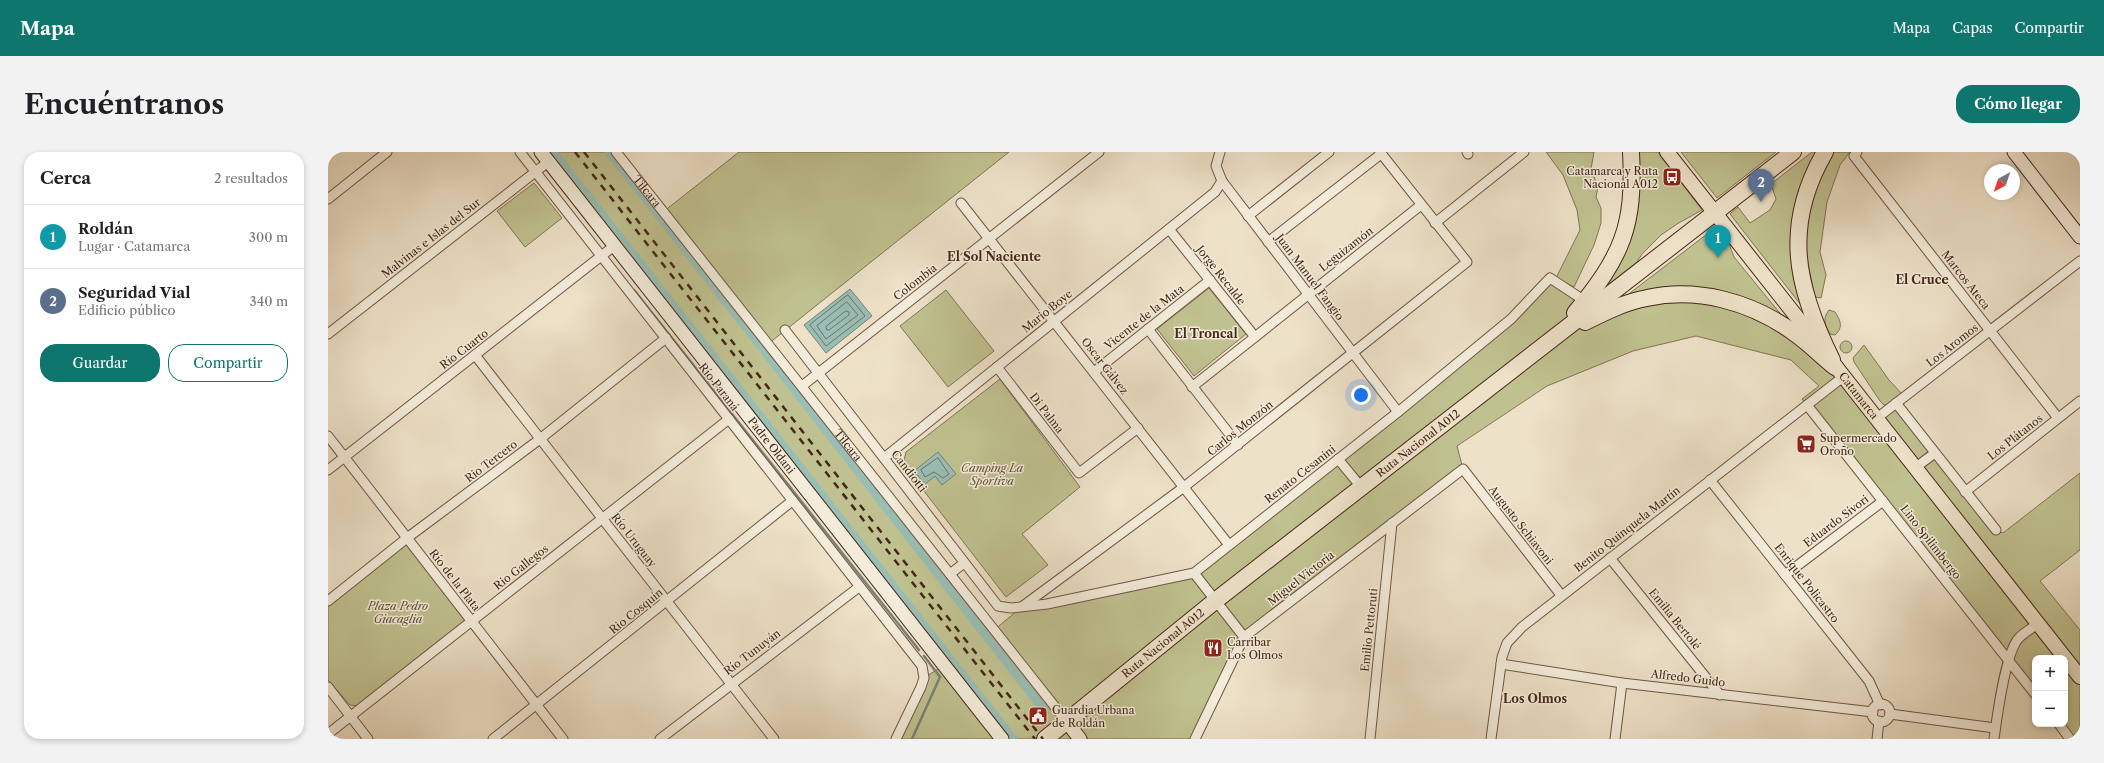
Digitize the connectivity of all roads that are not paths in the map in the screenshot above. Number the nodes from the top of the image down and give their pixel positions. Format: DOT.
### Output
graph roads {
  1 [pos="388,152"];
  2 [pos="520,152"];
  3 [pos="616,152"];
  4 [pos="1099,152"];
  5 [pos="1220,152"];
  6 [pos="1329,152"];
  7 [pos="1524,152"];
  8 [pos="1631,152"];
  9 [pos="1667,152"];
  10 [pos="1793,152"];
  11 [pos="1825,152"];
  12 [pos="2014,152"];
  13 [pos="1380,153"];
  14 [pos="1855,154"];
  15 [pos="544,157"];
  16 [pos="535,172"];
  17 [pos="1222,181"];
  18 [pos="328,199"];
  19 [pos="961,203"];
  20 [pos="1421,205"];
  21 [pos="1714,213"];
  22 [pos="1248,216"];
  23 [pos="1435,223"];
  24 [pos="1169,228"];
  25 [pos="2080,237"];
  26 [pos="989,239"];
  27 [pos="1268,242"];
  28 [pos="614,246"];
  29 [pos="602,256"];
  30 [pos="2080,261"];
  31 [pos="1210,280"];
  32 [pos="1308,294"];
  33 [pos="1594,307"];
  34 [pos="1054,321"];
  35 [pos="1148,329"];
  36 [pos="785,330"];
  37 [pos="1990,331"];
  38 [pos="328,334"];
  39 [pos="1558,334"];
  40 [pos="1255,337"];
  41 [pos="666,338"];
  42 [pos="1353,353"];
  43 [pos="475,356"];
  44 [pos="996,367"];
  45 [pos="1094,372"];
  46 [pos="1839,372"];
  47 [pos="818,373"];
  48 [pos="802,386"];
  49 [pos="1192,387"];
  50 [pos="2080,401"];
  51 [pos="1896,403"];
  52 [pos="1807,405"];
  53 [pos="1398,412"];
  54 [pos="1877,418"];
  55 [pos="2058,418"];
  56 [pos="729,419"];
  57 [pos="1138,428"];
  58 [pos="328,436"];
  59 [pos="540,439"];
  60 [pos="1238,445"];
  61 [pos="1935,453"];
  62 [pos="345,457"];
  63 [pos="884,458"];
  64 [pos="1338,459"];
  65 [pos="1916,467"];
  66 [pos="1462,469"];
  67 [pos="328,470"];
  68 [pos="1710,480"];
  69 [pos="1184,487"];
  70 [pos="1362,488"];
  71 [pos="1965,492"];
  72 [pos="792,501"];
  73 [pos="1883,501"];
  74 [pos="602,518"];
  75 [pos="1392,523"];
  76 [pos="1996,530"];
  77 [pos="407,538"];
  78 [pos="1229,545"];
  79 [pos="1610,558"];
  80 [pos="964,563"];
  81 [pos="1194,573"];
  82 [pos="950,574"];
  83 [pos="1785,575"];
  84 [pos="860,586"];
  85 [pos="1561,595"];
  86 [pos="328,601"];
  87 [pos="667,601"];
  88 [pos="1215,601"];
  89 [pos="1023,606"];
  90 [pos="471,621"];
  91 [pos="2038,624"];
  92 [pos="1244,637"];
  93 [pos="929,646"];
  94 [pos="916,659"];
  95 [pos="2009,660"];
  96 [pos="1501,664"];
  97 [pos="2080,677"];
  98 [pos="1622,682"];
  99 [pos="731,683"];
  100 [pos="328,687"];
  101 [pos="2033,691"];
  102 [pos="1720,695"];
  103 [pos="537,705"];
  104 [pos="1880,705"];
  105 [pos="1872,712"];
  106 [pos="1890,714"];
  107 [pos="350,716"];
  108 [pos="1067,722"];
  109 [pos="1879,722"];
  110 [pos="2061,727"];
  111 [pos="1995,728"];
  112 [pos="328,734"];
  113 [pos="368,739"];
  114 [pos="493,739"];
  115 [pos="563,739"];
  116 [pos="660,739"];
  117 [pos="774,739"];
  118 [pos="896,739"];
  119 [pos="1002,739"];
  120 [pos="1045,739"];
  121 [pos="1080,739"];
  122 [pos="1195,739"];
  123 [pos="1370,739"];
  124 [pos="1491,739"];
  125 [pos="1615,739"];
  126 [pos="1877,739"];
  127 [pos="1994,739"];
  128 [pos="2070,739"];
  1 -- 18 [label="street"];
  2 -- 16 [label="street, Río Paraná"];
  3 -- 48 [label="street, Tilcara"];
  4 -- 26 [label="street, Colombia"];
  5 -- 17 [label="street, Juan Manuel Fangio"];
  6 -- 22 [label="street"];
  7 -- 23 [label="street"];
  8 -- 33 [label="highway"];
  9 -- 21 [label="main road, Catamarca"];
  10 -- 21 [label="highway"];
  11 -- 46 [label="highway"];
  12 -- 25 [label="main road"];
  13 -- 20 [label="street"];
  13 -- 27 [label="street"];
  14 -- 37 [label="street, Marcos Ateca"];
  15 -- 16 [label="street, Malvinas e Islas del Sur"];
  15 -- 28 [label="main road, Padre Oldani"];
  16 -- 29 [label="street, Río Paraná"];
  16 -- 38 [label="street, Malvinas e Islas del Sur"];
  17 -- 22 [label="street, Juan Manuel Fangio"];
  17 -- 24 [label="street, Mario Boye"];
  19 -- 26 [label="street, Oscar Gálvez"];
  20 -- 23 [label="street"];
  20 -- 32 [label="street, Leguizamón"];
  21 -- 33 [label="highway"];
  21 -- 46 [label="main road, Catamarca"];
  22 -- 27 [label="street, Juan Manuel Fangio"];
  23 -- 42 [label="street, Carlos Monzón"];
  24 -- 31 [label="street, Jorge Recalde"];
  24 -- 34 [label="street, Mario Boye"];
  26 -- 34 [label="street, Oscar Gálvez"];
  26 -- 47 [label="street, Colombia"];
  27 -- 32 [label="street, Juan Manuel Fangio"];
  28 -- 29 [label="street, Río Cuarto"];
  28 -- 93 [label="main road, Padre Oldani"];
  29 -- 41 [label="street, Río Paraná"];
  29 -- 43 [label="street, Río Cuarto"];
  30 -- 37 [label="street, Los Aromos"];
  31 -- 35 [label="street, Vicente de la Mata"];
  31 -- 40 [label="street, Jorge Recalde"];
  32 -- 40 [label="street, Leguizamón"];
  32 -- 42 [label="street, Juan Manuel Fangio"];
  33 -- 39 [label="highway"];
  33 -- 39 [label="highway"];
  33 -- 46 [label="highway"];
  33 -- 53 [label="street, Renato Cesanini"];
  34 -- 44 [label="street, Mario Boye"];
  34 -- 45 [label="street, Oscar Gálvez"];
  35 -- 45 [label="street, Vicente de la Mata"];
  35 -- 49 [label="street"];
  36 -- 47 [label="street, Candiotti"];
  37 -- 51 [label="street, Los Aromos"];
  37 -- 55 [label="street, Marcos Ateca"];
  39 -- 70 [label="highway, Ruta Nacional A012"];
  40 -- 49 [label="street, Leguizamón"];
  41 -- 56 [label="street, Río Paraná"];
  41 -- 59 [label="street, Rio Tercero"];
  42 -- 53 [label="street, Juan Manuel Fangio"];
  42 -- 60 [label="street, Carlos Monzón"];
  43 -- 59 [label="street, Río Uruguay"];
  43 -- 62 [label="street, Río Cuarto"];
  44 -- 57 [label="street, Di Palma"];
  44 -- 63 [label="street, Mario Boye"];
  45 -- 57 [label="street, Oscar Gálvez"];
  46 -- 52 [label="street, Benito Quinquela Martín"];
  46 -- 54 [label="main road, Catamarca"];
  47 -- 48 [label="street, Colombia"];
  47 -- 63 [label="street, Candiotti"];
  48 -- 82 [label="street, Tilcara"];
  49 -- 60 [label="street"];
  50 -- 55 [label="street, Los Plátanos"];
  51 -- 54 [label="street, Los Aromos"];
  51 -- 61 [label="street"];
  52 -- 68 [label="street, Benito Quinquela Martín"];
  52 -- 73 [label="street, Lino Spilimbergo"];
  53 -- 64 [label="street, Renato Cesanini"];
  54 -- 65 [label="main road, Catamarca"];
  55 -- 71 [label="street, Los Plátanos"];
  56 -- 72 [label="street, Río Paraná"];
  56 -- 74 [label="street, Rio Gallegos"];
  57 -- 69 [label="street, Oscar Gálvez"];
  58 -- 62 [label="street, Río de la Plata"];
  59 -- 74 [label="street, Río Uruguay"];
  59 -- 77 [label="street, Rio Tercero"];
  60 -- 69 [label="street, Carlos Monzón"];
  61 -- 65 [label="street"];
  61 -- 71 [label="street"];
  62 -- 67 [label="street, Río Cuarto"];
  62 -- 77 [label="street, Río de la Plata"];
  63 -- 80 [label="street, Candiotti"];
  64 -- 70 [label="street"];
  64 -- 78 [label="street, Renato Cesanini"];
  65 -- 91 [label="main road, Catamarca"];
  66 -- 75 [label="street, Miguel Victoria"];
  66 -- 85 [label="street, Augusto Schiavoni"];
  68 -- 79 [label="street, Benito Quinquela Martín"];
  68 -- 83 [label="street, Enrique Policastro"];
  69 -- 78 [label="street, Oscar Gálvez"];
  69 -- 89 [label="street, Carlos Monzón"];
  70 -- 88 [label="highway, Ruta Nacional A012"];
  71 -- 76 [label="street"];
  72 -- 84 [label="street, Río Paraná"];
  72 -- 87 [label="street, Rio Cosquín"];
  73 -- 83 [label="street, Eduardo Sívori"];
  73 -- 95 [label="street, Lino Spilimbergo"];
  74 -- 87 [label="street, Río Uruguay"];
  74 -- 90 [label="street, Rio Gallegos"];
  75 -- 92 [label="street, Miguel Victoria"];
  75 -- 123 [label="street, Emilio Pettoruti"];
  77 -- 86 [label="street, Rio Tercero"];
  77 -- 90 [label="street, Río de la Plata"];
  78 -- 81 [label="street, Renato Cesanini"];
  79 -- 85 [label="street, Benito Quinquela Martín"];
  79 -- 102 [label="street, Emilia Bertolé"];
  80 -- 82 [label="street"];
  80 -- 89 [label="street, Candiotti"];
  81 -- 88 [label="street"];
  81 -- 89 [label="street, Renato Cesanini"];
  82 -- 108 [label="street, Tilcara"];
  83 -- 104 [label="street, Enrique Policastro"];
  84 -- 94 [label="street, Río Paraná"];
  84 -- 99 [label="street, Río Tunuyán"];
  85 -- 96 [label="street, Benito Quinquela Martín"];
  87 -- 99 [label="street, Río Uruguay"];
  87 -- 103 [label="street, Rio Cosquín"];
  88 -- 92 [label="street"];
  88 -- 108 [label="highway, Ruta Nacional A012"];
  90 -- 103 [label="street, Río de la Plata"];
  90 -- 107 [label="street, Rio Gallegos"];
  91 -- 95 [label="street"];
  91 -- 97 [label="main road, Catamarca"];
  92 -- 122 [label="street, Miguel Victoria"];
  93 -- 94 [label="street"];
  93 -- 119 [label="main road, Padre Oldani"];
  94 -- 118 [label="street, Río Paraná"];
  95 -- 101 [label="street, Lino Spilimbergo"];
  95 -- 111 [label="street"];
  96 -- 98 [label="street, Alfredo Guido"];
  96 -- 124 [label="street, Benito Quinquela Martín"];
  98 -- 102 [label="street, Alfredo Guido"];
  98 -- 125 [label="street"];
  99 -- 116 [label="street, Río Tunuyán"];
  99 -- 117 [label="street, Río Uruguay"];
  100 -- 107 [label="street"];
  102 -- 105 [label="street, Alfredo Guido"];
  103 -- 114 [label="street, Rio Cosquín"];
  103 -- 115 [label="street, Río de la Plata"];
  104 -- 105 [label="street"];
  104 -- 106 [label="street"];
  105 -- 109 [label="street"];
  106 -- 109 [label="street"];
  106 -- 111 [label="street"];
  107 -- 112 [label="street, Rio Gallegos"];
  107 -- 113 [label="street"];
  108 -- 120 [label="highway, Ruta Nacional A012"];
  108 -- 121 [label="main road, Tilcara"];
  109 -- 126 [label="street"];
  110 -- 128 [label="street"];
  111 -- 127 [label="street"];
}
